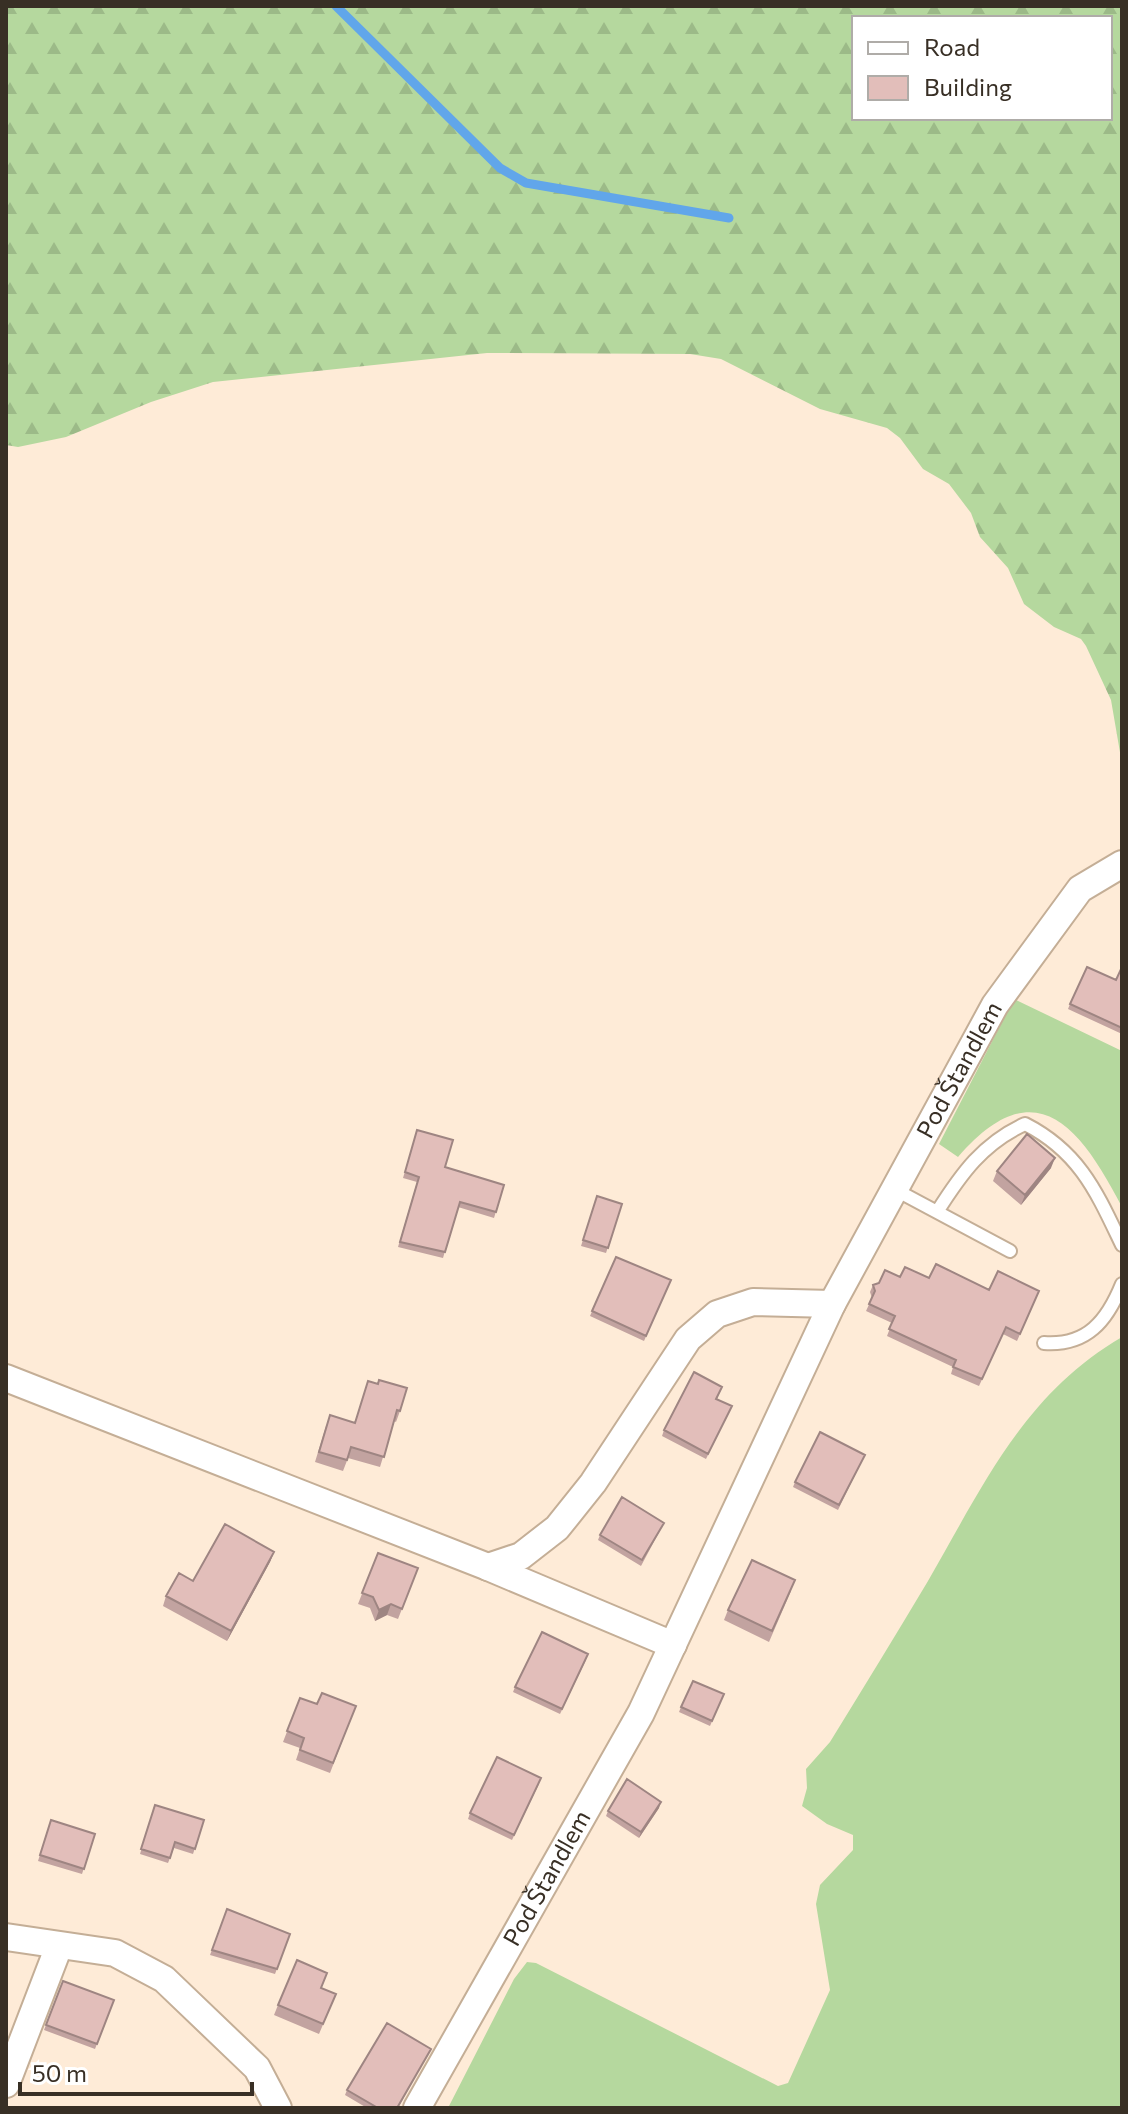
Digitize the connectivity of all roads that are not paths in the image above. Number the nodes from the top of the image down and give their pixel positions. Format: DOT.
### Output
graph roads {
  1 [pos="1122,864"];
  2 [pos="894,1189"];
  3 [pos="937,1212"];
  4 [pos="1122,1245"];
  5 [pos="1010,1251"];
  6 [pos="1122,1284"];
  7 [pos="832,1304"];
  8 [pos="1044,1343"];
  9 [pos="6,1378"];
  10 [pos="488,1567"];
  11 [pos="673,1645"];
  12 [pos="6,1937"];
  13 [pos="59,1946"];
  14 [pos="6,2084"];
  15 [pos="278,2108"];
  16 [pos="417,2108"];
  1 -- 2 [label="street, Pod Štandlem"];
  2 -- 3 [label="lane"];
  2 -- 7 [label="street, Pod Štandlem"];
  3 -- 4 [label="lane"];
  3 -- 5 [label="lane"];
  6 -- 8 [label="lane"];
  7 -- 10 [label="street"];
  7 -- 11 [label="street, Pod Štandlem"];
  9 -- 10 [label="street"];
  10 -- 11 [label="street"];
  11 -- 16 [label="street, Pod Štandlem"];
  12 -- 13 [label="street"];
  13 -- 14 [label="street"];
  13 -- 15 [label="street"];
}
